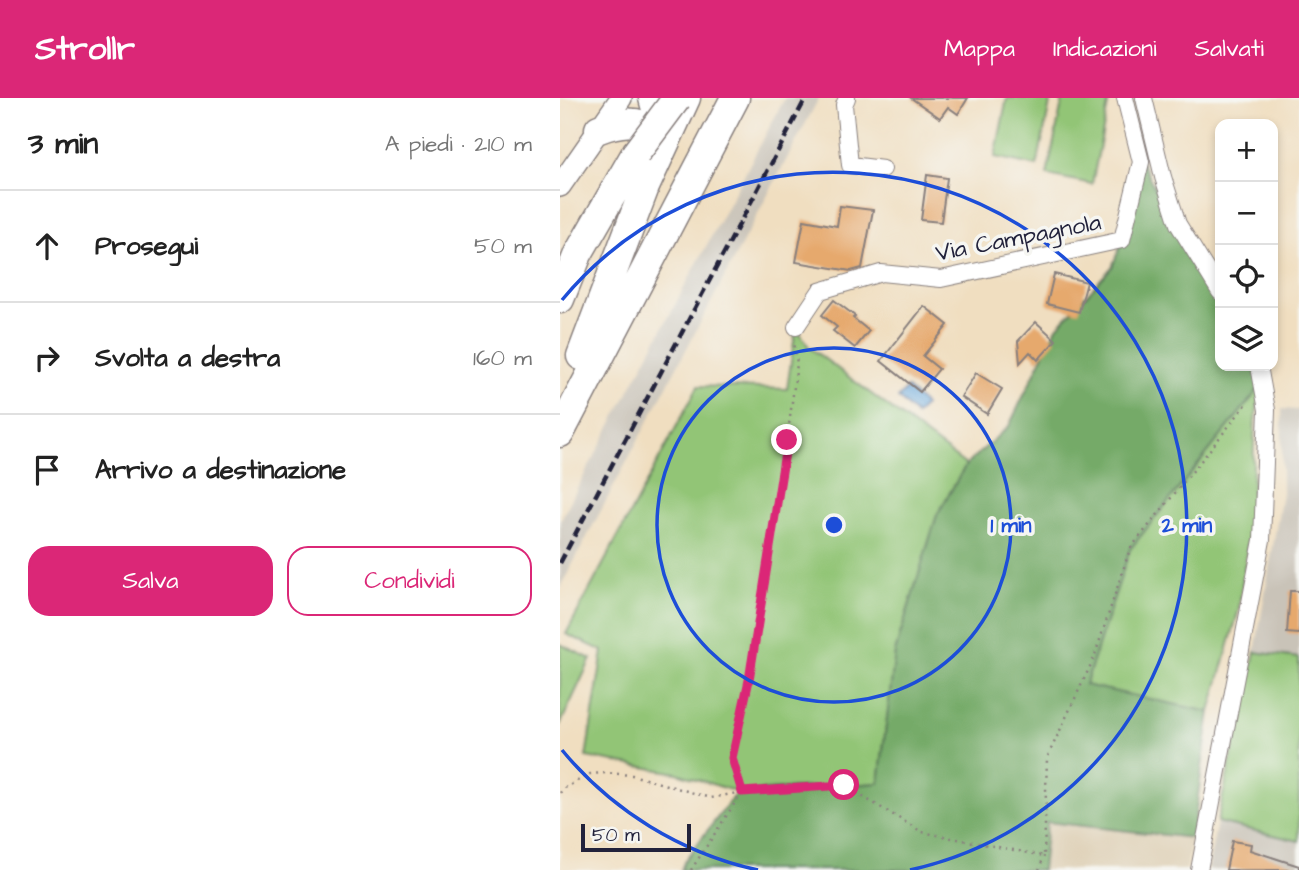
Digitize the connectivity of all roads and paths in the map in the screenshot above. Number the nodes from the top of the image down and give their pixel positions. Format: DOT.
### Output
graph roads {
  1 [pos="621,98"];
  2 [pos="653,98"];
  3 [pos="683,98"];
  4 [pos="735,98"];
  5 [pos="847,98"];
  6 [pos="1125,98"];
  7 [pos="1144,98"];
  8 [pos="599,129"];
  9 [pos="655,131"];
  10 [pos="883,169"];
  11 [pos="560,186"];
  12 [pos="645,187"];
  13 [pos="1215,284"];
  14 [pos="560,299"];
  15 [pos="601,300"];
  16 [pos="795,334"];
  17 [pos="560,352"];
  18 [pos="1260,371"];
  19 [pos="1262,385"];
  20 [pos="560,404"];
  21 [pos="560,433"];
  22 [pos="742,792"];
  23 [pos="560,793"];
  24 [pos="1044,856"];
  25 [pos="691,870"];
  26 [pos="1039,870"];
  27 [pos="1199,870"];
  1 -- 8 [label="main road"];
  2 -- 9 [label="highway"];
  3 -- 12 [label="highway"];
  3 -- 14 [label="highway, bridge"];
  4 -- 21 [label="highway"];
  5 -- 10 [label="street"];
  6 -- 16 [label="street, Via Campagnola"];
  7 -- 13 [label="street"];
  8 -- 9 [label="highway"];
  8 -- 11 [label="main road"];
  9 -- 12 [label="highway"];
  12 -- 15 [label="highway"];
  15 -- 17 [label="highway"];
  15 -- 20 [label="highway"];
  16 -- 22 [label="path"];
  18 -- 19 [label="street"];
  19 -- 24 [label="path"];
  19 -- 27 [label="street"];
  22 -- 23 [label="path"];
  22 -- 24 [label="path"];
  22 -- 25 [label="path"];
  24 -- 26 [label="path"];
}
